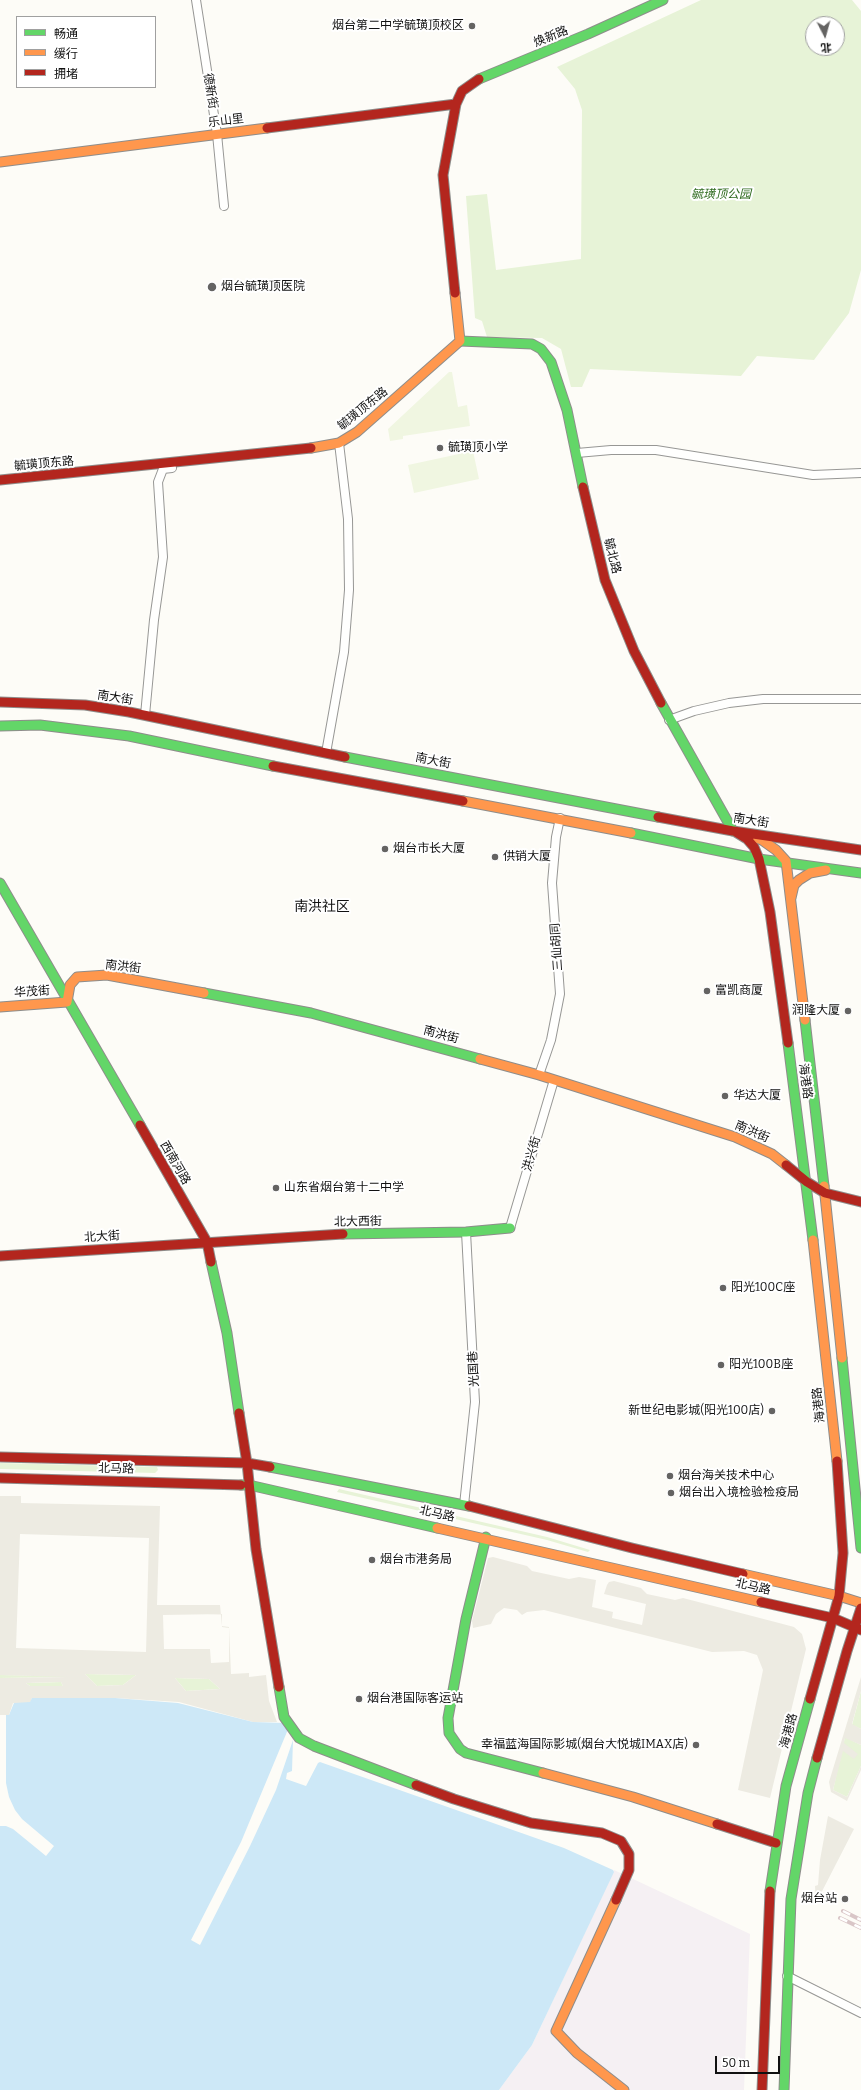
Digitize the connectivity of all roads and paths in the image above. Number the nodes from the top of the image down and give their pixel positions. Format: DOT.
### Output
graph roads {
  1 [pos="196,0"];
  2 [pos="662,0"];
  3 [pos="456,104"];
  4 [pos="217,134"];
  5 [pos="0,162"];
  6 [pos="224,206"];
  7 [pos="460,341"];
  8 [pos="339,443"];
  9 [pos="577,453"];
  10 [pos="243,456"];
  11 [pos="861,473"];
  12 [pos="0,480"];
  13 [pos="861,699"];
  14 [pos="0,702"];
  15 [pos="145,715"];
  16 [pos="669,720"];
  17 [pos="0,726"];
  18 [pos="326,753"];
  19 [pos="560,818"];
  20 [pos="733,831"];
  21 [pos="861,850"];
  22 [pos="759,859"];
  23 [pos="786,861"];
  24 [pos="833,869"];
  25 [pos="861,873"];
  26 [pos="0,885"];
  27 [pos="790,901"];
  28 [pos="67,1002"];
  29 [pos="0,1007"];
  30 [pos="539,1075"];
  31 [pos="554,1080"];
  32 [pos="807,1182"];
  33 [pos="825,1193"];
  34 [pos="861,1202"];
  35 [pos="510,1228"];
  36 [pos="466,1232"];
  37 [pos="206,1242"];
  38 [pos="0,1256"];
  39 [pos="0,1457"];
  40 [pos="247,1463"];
  41 [pos="0,1478"];
  42 [pos="249,1484"];
  43 [pos="464,1505"];
  44 [pos="486,1537"];
  45 [pos="861,1548"];
  46 [pos="839,1596"];
  47 [pos="861,1603"];
  48 [pos="861,1608"];
  49 [pos="833,1618"];
  50 [pos="858,1628"];
  51 [pos="776,1843"];
  52 [pos="787,1976"];
  53 [pos="861,2013"];
  54 [pos="624,2090"];
  55 [pos="762,2090"];
  56 [pos="784,2090"];
  1 -- 4 [label="street, 德新街"];
  2 -- 3 [label="main road, 焕新路"];
  3 -- 4 [label="main road, 乐山里"];
  3 -- 7 [label="main road"];
  4 -- 5 [label="main road, 乐山里"];
  4 -- 6 [label="street, 德新街"];
  7 -- 8 [label="main road, 毓璜顶东路"];
  7 -- 9 [label="main road, 毓北路"];
  8 -- 10 [label="main road, 毓璜顶东路"];
  8 -- 18 [label="street"];
  9 -- 11 [label="street"];
  9 -- 16 [label="main road, 毓北路"];
  10 -- 12 [label="main road, 毓璜顶东路"];
  10 -- 15 [label="street"];
  13 -- 16 [label="street"];
  14 -- 15 [label="main road, 南大街"];
  15 -- 18 [label="main road, 南大街"];
  16 -- 20 [label="main road, 毓北路"];
  17 -- 19 [label="main road"];
  18 -- 20 [label="main road, 南大街"];
  19 -- 22 [label="main road"];
  19 -- 30 [label="street, 三仙胡同"];
  20 -- 21 [label="main road, 南大街"];
  20 -- 22 [label="main road, 海港路"];
  20 -- 23 [label="main road"];
  22 -- 23 [label="main road"];
  22 -- 32 [label="main road, 海港路"];
  23 -- 24 [label="main road"];
  23 -- 27 [label="main road, 海港路"];
  24 -- 25 [label="main road"];
  24 -- 27 [label="main road"];
  26 -- 28 [label="main road, 西南河路"];
  27 -- 33 [label="main road, 海港路"];
  28 -- 29 [label="main road, 华茂街"];
  28 -- 30 [label="main road, 南洪街"];
  28 -- 37 [label="main road, 西南河路"];
  30 -- 31 [label="main road, 南洪街"];
  31 -- 32 [label="main road, 南洪街"];
  31 -- 35 [label="street, 洪兴街"];
  32 -- 33 [label="main road, 南洪街"];
  32 -- 46 [label="main road, 海港路"];
  33 -- 34 [label="main road, 南洪街"];
  33 -- 45 [label="main road, 海港路"];
  35 -- 36 [label="main road, 北大西街"];
  36 -- 37 [label="main road, 北大西街"];
  36 -- 43 [label="street, 光国巷"];
  37 -- 38 [label="main road, 北大街"];
  37 -- 40 [label="main road, 西南河路"];
  39 -- 40 [label="main road, 北马路"];
  40 -- 42 [label="main road, 西南河路"];
  40 -- 43 [label="main road, 北马路"];
  41 -- 42 [label="main road, 北马路"];
  42 -- 44 [label="main road, 北马路"];
  42 -- 54 [label="main road, 西南河路"];
  43 -- 46 [label="main road, 北马路"];
  44 -- 49 [label="main road, 北马路"];
  44 -- 51 [label="main road"];
  46 -- 47 [label="main road, 北马路"];
  46 -- 49 [label="main road, 海港路"];
  48 -- 50 [label="main road"];
  49 -- 50 [label="main road, 北马路"];
  49 -- 51 [label="main road, 海港路"];
  50 -- 52 [label="main road"];
  51 -- 55 [label="main road, 海港路"];
  52 -- 53 [label="street"];
  52 -- 56 [label="main road"];
}
